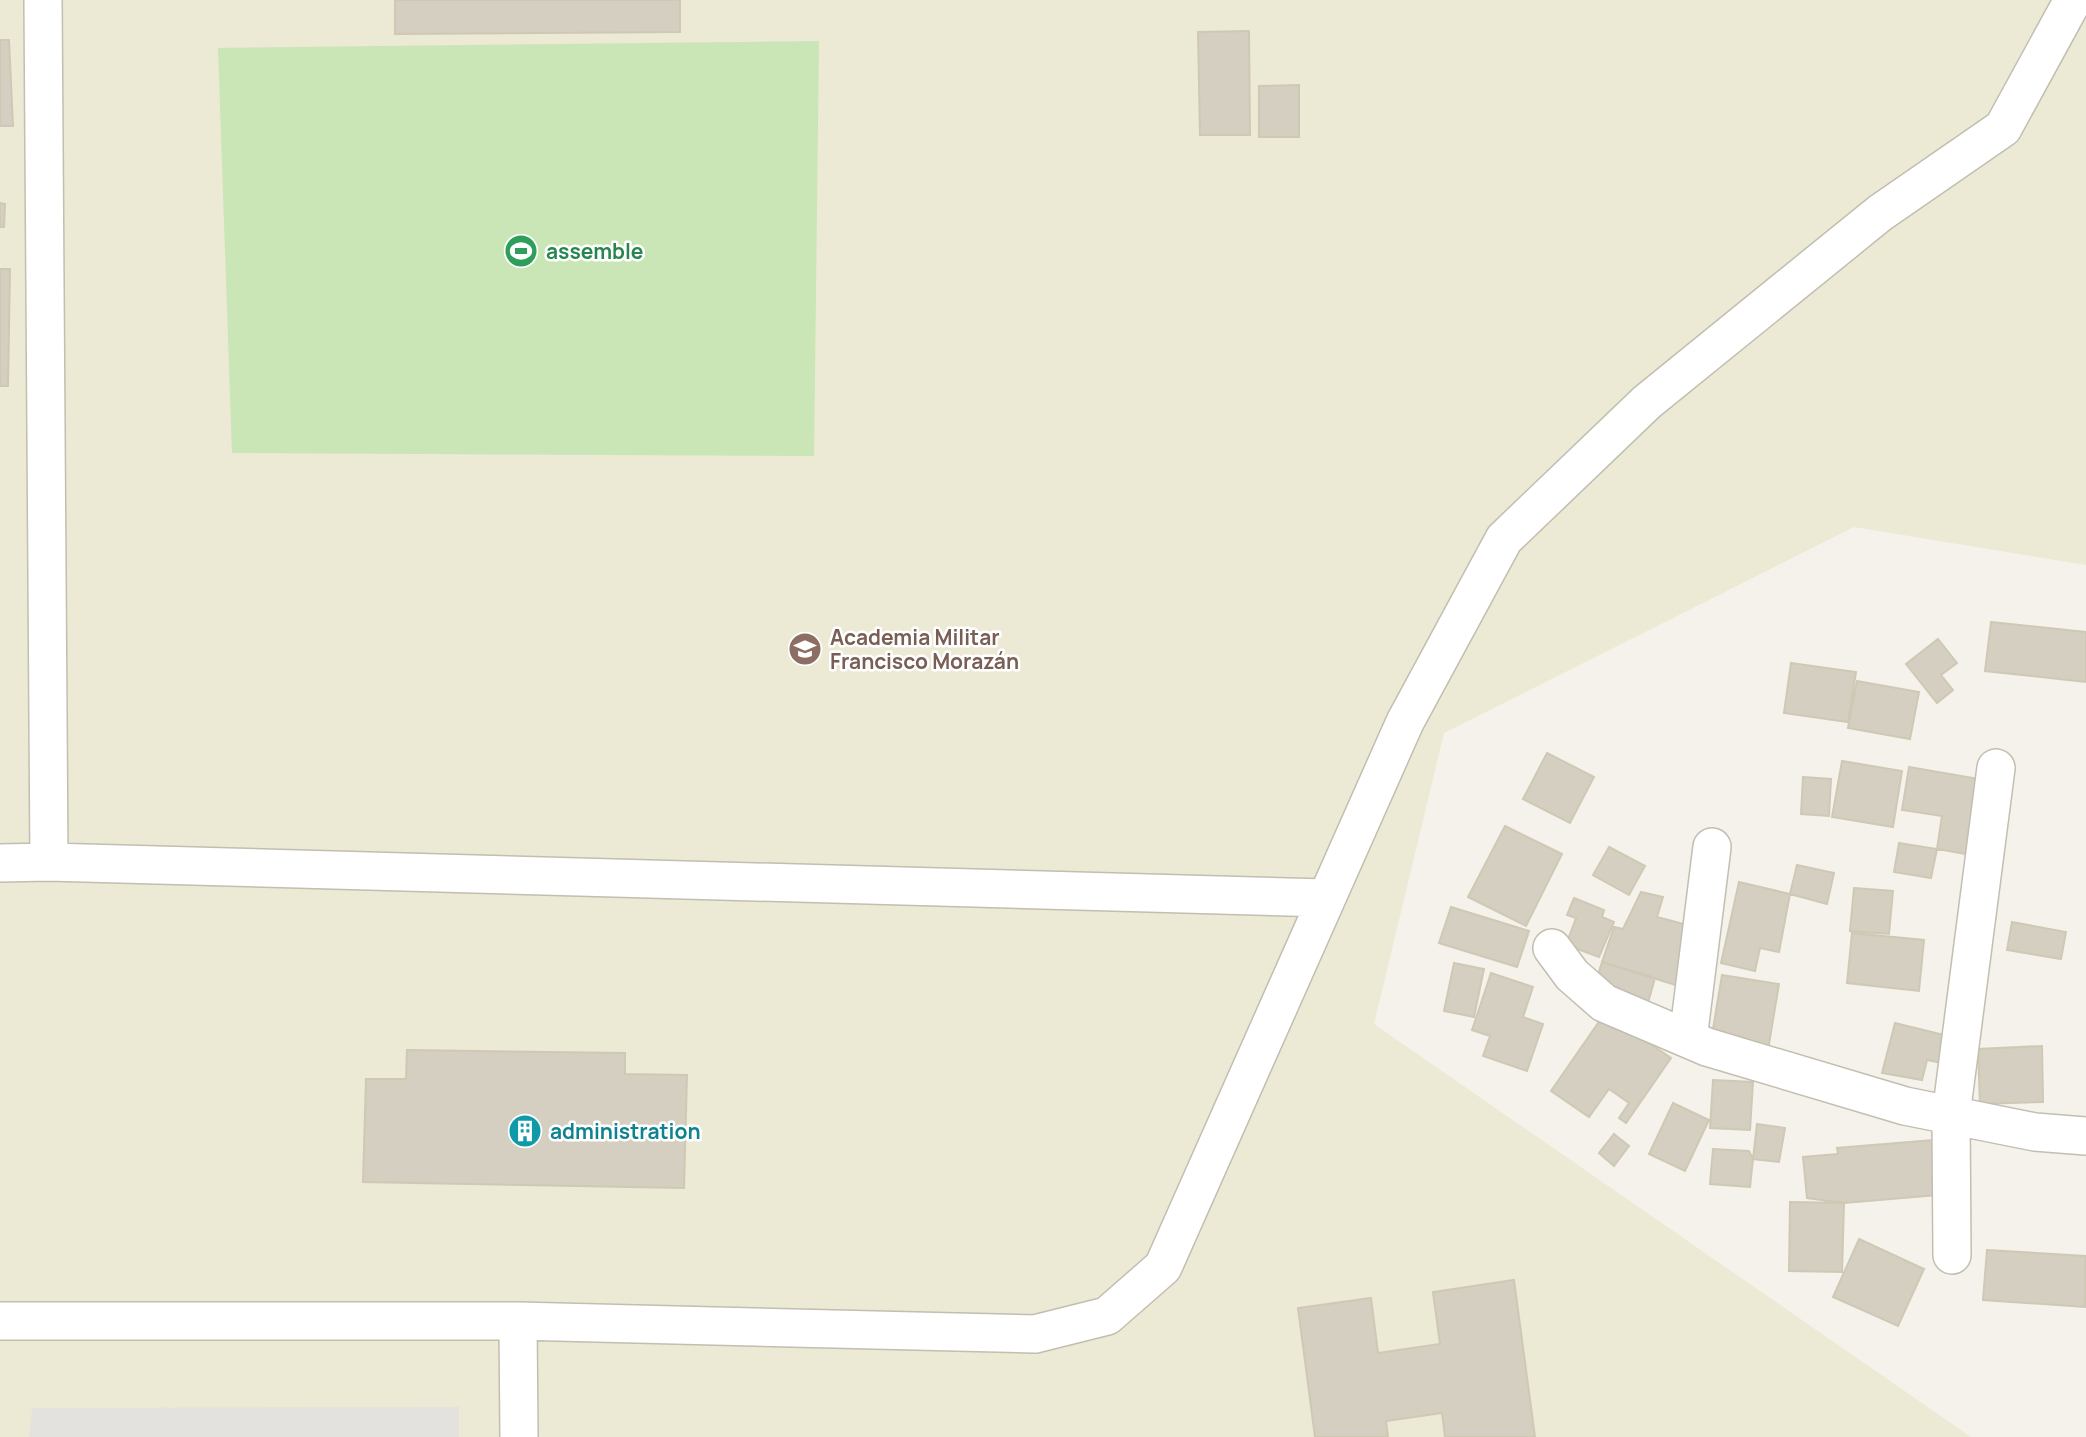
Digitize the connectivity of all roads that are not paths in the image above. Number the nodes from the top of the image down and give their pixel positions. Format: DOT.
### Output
graph roads {
  1 [pos="43,0"];
  2 [pos="2073,0"];
  3 [pos="1996,768"];
  4 [pos="1712,847"];
  5 [pos="49,862"];
  6 [pos="0,863"];
  7 [pos="1326,898"];
  8 [pos="1552,948"];
  9 [pos="1688,1040"];
  10 [pos="1951,1115"];
  11 [pos="2086,1136"];
  12 [pos="1952,1255"];
  13 [pos="0,1321"];
  14 [pos="519,1321"];
  15 [pos="519,1437"];
  1 -- 5 [label="street"];
  2 -- 7 [label="street"];
  3 -- 10 [label="street"];
  4 -- 9 [label="street"];
  5 -- 6 [label="street"];
  5 -- 7 [label="street"];
  7 -- 14 [label="street"];
  8 -- 9 [label="street"];
  9 -- 10 [label="street"];
  10 -- 11 [label="street"];
  10 -- 12 [label="street"];
  13 -- 14 [label="street"];
  14 -- 15 [label="street"];
}
